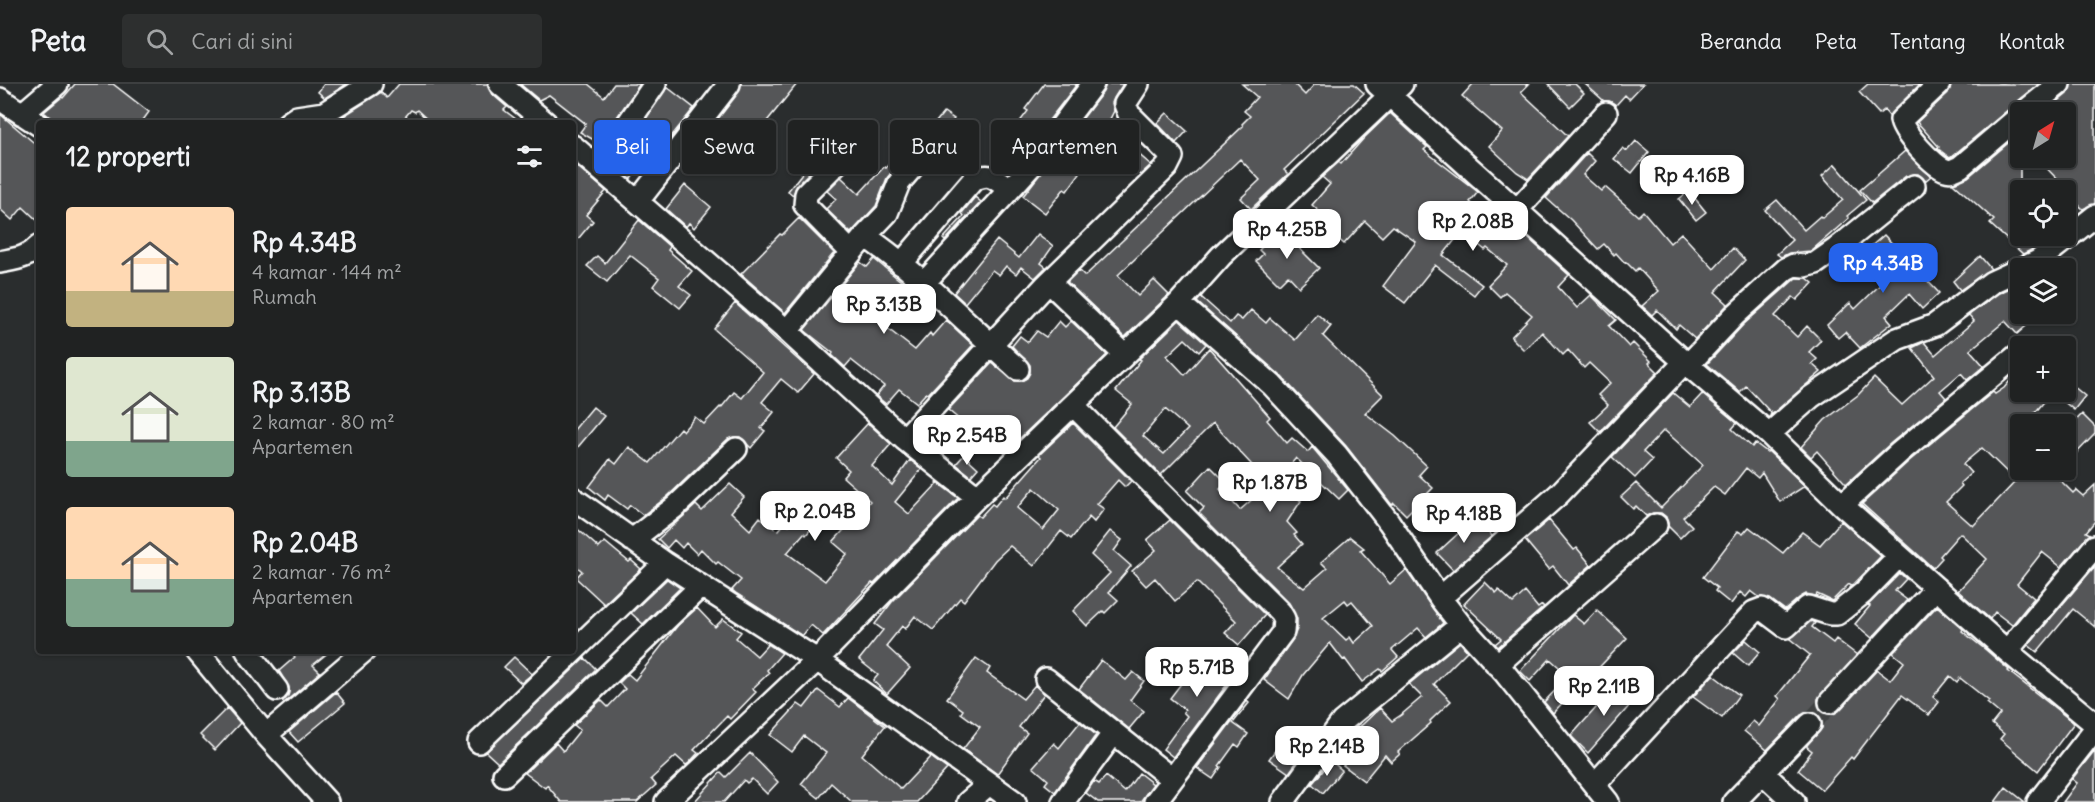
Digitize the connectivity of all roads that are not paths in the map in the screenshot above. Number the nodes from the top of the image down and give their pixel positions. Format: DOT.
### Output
graph roads {
  1 [pos="57,84"];
  2 [pos="371,84"];
  3 [pos="500,84"];
  4 [pos="655,84"];
  5 [pos="729,84"];
  6 [pos="1093,84"];
  7 [pos="1138,84"];
  8 [pos="1939,84"];
  9 [pos="2059,84"];
  10 [pos="1390,88"];
  11 [pos="0,99"];
  12 [pos="2036,102"];
  13 [pos="1606,113"];
  14 [pos="31,119"];
  15 [pos="292,120"];
  16 [pos="542,120"];
  17 [pos="630,120"];
  18 [pos="2010,124"];
  19 [pos="576,149"];
  20 [pos="594,164"];
  21 [pos="606,174"];
  22 [pos="827,174"];
  23 [pos="907,174"];
  24 [pos="1914,186"];
  25 [pos="1009,189"];
  26 [pos="638,201"];
  27 [pos="1517,210"];
  28 [pos="2095,216"];
  29 [pos="866,236"];
  30 [pos="36,250"];
  31 [pos="851,252"];
  32 [pos="2042,258"];
  33 [pos="0,262"];
  34 [pos="901,264"];
  35 [pos="2010,274"];
  36 [pos="1049,282"];
  37 [pos="923,284"];
  38 [pos="1179,303"];
  39 [pos="787,331"];
  40 [pos="990,345"];
  41 [pos="1125,355"];
  42 [pos="2010,361"];
  43 [pos="1687,364"];
  44 [pos="1018,369"];
  45 [pos="1073,405"];
  46 [pos="1769,434"];
  47 [pos="904,440"];
  48 [pos="736,449"];
  49 [pos="976,498"];
  50 [pos="576,500"];
  51 [pos="1842,505"];
  52 [pos="1656,525"];
  53 [pos="632,540"];
  54 [pos="2095,546"];
  55 [pos="1899,556"];
  56 [pos="665,563"];
  57 [pos="701,586"];
  58 [pos="1936,588"];
  59 [pos="1440,598"];
  60 [pos="1461,625"];
  61 [pos="576,649"];
  62 [pos="2007,651"];
  63 [pos="199,654"];
  64 [pos="249,654"];
  65 [pos="360,654"];
  66 [pos="570,654"];
  67 [pos="816,660"];
  68 [pos="1497,665"];
  69 [pos="1046,679"];
  70 [pos="277,690"];
  71 [pos="1830,702"];
  72 [pos="1810,724"];
  73 [pos="2095,727"];
  74 [pos="1113,734"];
  75 [pos="266,735"];
  76 [pos="479,742"];
  77 [pos="1763,773"];
  78 [pos="504,775"];
  79 [pos="1172,779"];
  80 [pos="989,784"];
  81 [pos="1595,784"];
  82 [pos="2045,799"];
  83 [pos="327,802"];
  84 [pos="666,802"];
  85 [pos="968,802"];
  86 [pos="1015,802"];
  87 [pos="1063,802"];
  88 [pos="1155,802"];
  89 [pos="1283,802"];
  90 [pos="1608,802"];
  91 [pos="1734,802"];
  92 [pos="1794,802"];
  1 -- 14 [label="street"];
  2 -- 15 [label="street"];
  3 -- 16 [label="street"];
  4 -- 17 [label="street"];
  5 -- 26 [label="street"];
  6 -- 25 [label="street"];
  7 -- 36 [label="street"];
  8 -- 18 [label="street"];
  9 -- 12 [label="street"];
  10 -- 27 [label="street"];
  10 -- 38 [label="street"];
  11 -- 14 [label="street"];
  13 -- 27 [label="street"];
  19 -- 20 [label="street"];
  21 -- 26 [label="street"];
  22 -- 31 [label="street"];
  23 -- 29 [label="street"];
  24 -- 43 [label="street"];
  25 -- 34 [label="street"];
  25 -- 37 [label="street"];
  26 -- 39 [label="street"];
  27 -- 43 [label="street"];
  28 -- 32 [label="street"];
  29 -- 31 [label="street"];
  29 -- 34 [label="street"];
  30 -- 33 [label="street"];
  31 -- 39 [label="street"];
  34 -- 37 [label="street"];
  35 -- 46 [label="street"];
  36 -- 40 [label="street"];
  36 -- 41 [label="street"];
  37 -- 40 [label="street"];
  38 -- 41 [label="street"];
  38 -- 59 [label="street"];
  39 -- 47 [label="street"];
  40 -- 44 [label="street"];
  40 -- 47 [label="street"];
  41 -- 45 [label="street"];
  42 -- 51 [label="street"];
  43 -- 46 [label="street"];
  43 -- 59 [label="street"];
  45 -- 49 [label="street"];
  45 -- 79 [label="street"];
  46 -- 51 [label="street"];
  47 -- 49 [label="street"];
  48 -- 53 [label="street"];
  49 -- 67 [label="street"];
  50 -- 53 [label="street"];
  51 -- 55 [label="street"];
  52 -- 68 [label="street"];
  53 -- 56 [label="street"];
  54 -- 62 [label="street"];
  55 -- 58 [label="street"];
  55 -- 81 [label="street"];
  56 -- 57 [label="street"];
  56 -- 61 [label="street"];
  57 -- 67 [label="street"];
  57 -- 78 [label="street"];
  58 -- 62 [label="street"];
  58 -- 71 [label="street"];
  59 -- 60 [label="street"];
  60 -- 68 [label="street"];
  60 -- 89 [label="street"];
  62 -- 73 [label="street"];
  63 -- 75 [label="street"];
  64 -- 70 [label="street"];
  65 -- 75 [label="street"];
  66 -- 76 [label="street"];
  67 -- 80 [label="street"];
  67 -- 84 [label="street"];
  68 -- 81 [label="street"];
  69 -- 74 [label="street"];
  72 -- 77 [label="street"];
  73 -- 82 [label="street"];
  74 -- 79 [label="street"];
  74 -- 87 [label="street"];
  75 -- 83 [label="street"];
  77 -- 91 [label="street"];
  77 -- 92 [label="street"];
  79 -- 88 [label="street"];
  80 -- 85 [label="street"];
  80 -- 86 [label="street"];
  81 -- 90 [label="street"];
}
